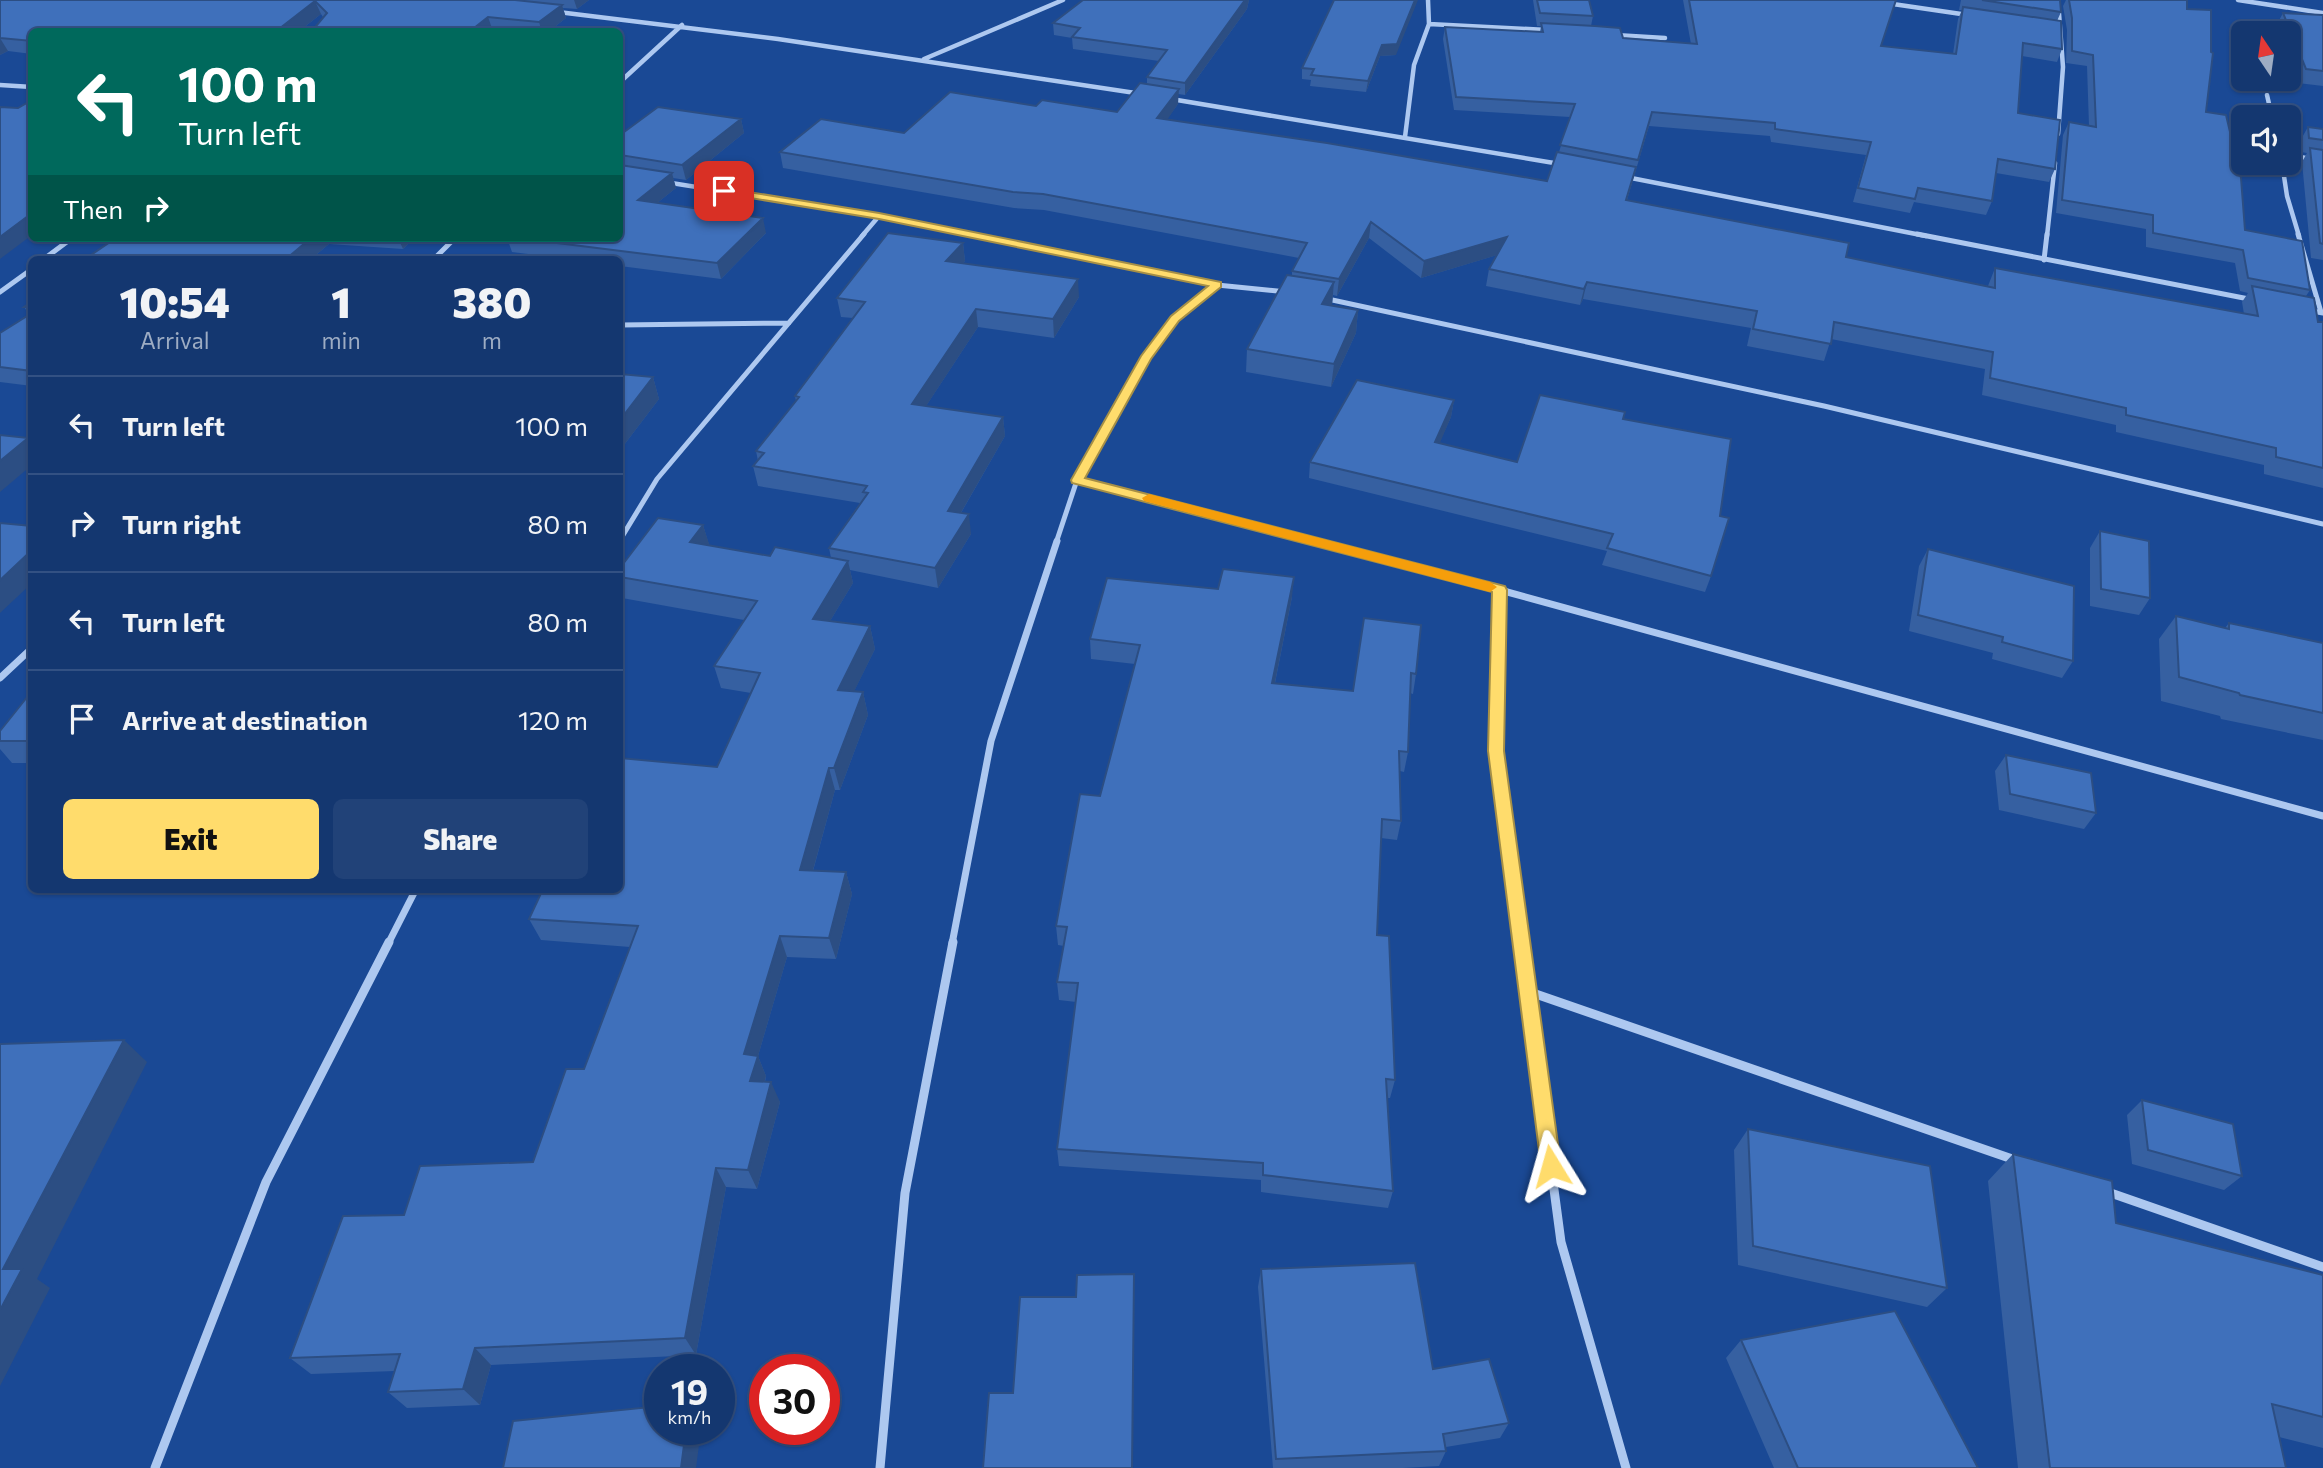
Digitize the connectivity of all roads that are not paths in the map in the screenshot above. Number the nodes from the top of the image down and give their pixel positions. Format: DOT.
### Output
graph roads {
  1 [pos="1063,0"];
  2 [pos="1428,0"];
  3 [pos="2058,0"];
  4 [pos="2238,0"];
  5 [pos="1876,2"];
  6 [pos="548,12"];
  7 [pos="2323,13"];
  8 [pos="1974,16"];
  9 [pos="1429,24"];
  10 [pos="682,25"];
  11 [pos="2054,28"];
  12 [pos="1549,30"];
  13 [pos="2062,30"];
  14 [pos="1606,34"];
  15 [pos="1665,38"];
  16 [pos="923,59"];
  17 [pos="623,79"];
  18 [pos="0,87"];
  19 [pos="28,87"];
  20 [pos="1143,94"];
  21 [pos="2267,95"];
  22 [pos="1171,99"];
  23 [pos="2269,105"];
  24 [pos="1405,136"];
  25 [pos="2057,146"];
  26 [pos="2301,157"];
  27 [pos="2056,158"];
  28 [pos="2323,161"];
  29 [pos="1570,166"];
  30 [pos="2284,175"];
  31 [pos="1624,176"];
  32 [pos="657,181"];
  33 [pos="879,216"];
  34 [pos="67,242"];
  35 [pos="451,242"];
  36 [pos="48,256"];
  37 [pos="437,256"];
  38 [pos="2044,260"];
  39 [pos="28,272"];
  40 [pos="1217,285"];
  41 [pos="0,292"];
  42 [pos="1292,293"];
  43 [pos="1317,297"];
  44 [pos="2268,302"];
  45 [pos="2294,307"];
  46 [pos="2322,313"];
  47 [pos="789,323"];
  48 [pos="623,325"];
  49 [pos="1077,480"];
  50 [pos="2323,523"];
  51 [pos="623,535"];
  52 [pos="1500,590"];
  53 [pos="28,652"];
  54 [pos="0,678"];
  55 [pos="2323,816"];
  56 [pos="414,893"];
  57 [pos="1527,991"];
  58 [pos="2023,1163"];
  59 [pos="2101,1190"];
  60 [pos="2323,1267"];
  61 [pos="155,1468"];
  62 [pos="880,1468"];
  63 [pos="1626,1468"];
  1 -- 16 [label="street"];
  2 -- 9 [label="street"];
  3 -- 13 [label="street"];
  4 -- 7 [label="street"];
  5 -- 8 [label="street"];
  6 -- 10 [label="street"];
  9 -- 12 [label="street"];
  9 -- 24 [label="street"];
  10 -- 16 [label="street"];
  10 -- 17 [label="street"];
  11 -- 13 [label="street"];
  13 -- 25 [label="street"];
  14 -- 15 [label="street"];
  16 -- 20 [label="street"];
  18 -- 19 [label="street"];
  21 -- 23 [label="street"];
  22 -- 24 [label="street"];
  24 -- 29 [label="street"];
  26 -- 28 [label="street"];
  27 -- 38 [label="street"];
  30 -- 46 [label="street"];
  31 -- 38 [label="street"];
  32 -- 33 [label="street"];
  33 -- 40 [label="street"];
  33 -- 47 [label="street"];
  34 -- 36 [label="street"];
  35 -- 37 [label="street"];
  38 -- 44 [label="street"];
  39 -- 41 [label="street"];
  40 -- 42 [label="street"];
  40 -- 49 [label="street"];
  43 -- 50 [label="street"];
  45 -- 46 [label="street"];
  47 -- 48 [label="street"];
  47 -- 51 [label="street"];
  49 -- 52 [label="street"];
  49 -- 62 [label="street"];
  52 -- 55 [label="street"];
  52 -- 57 [label="street"];
  53 -- 54 [label="street"];
  56 -- 61 [label="street"];
  57 -- 58 [label="street"];
  57 -- 63 [label="street"];
  59 -- 60 [label="street"];
}
